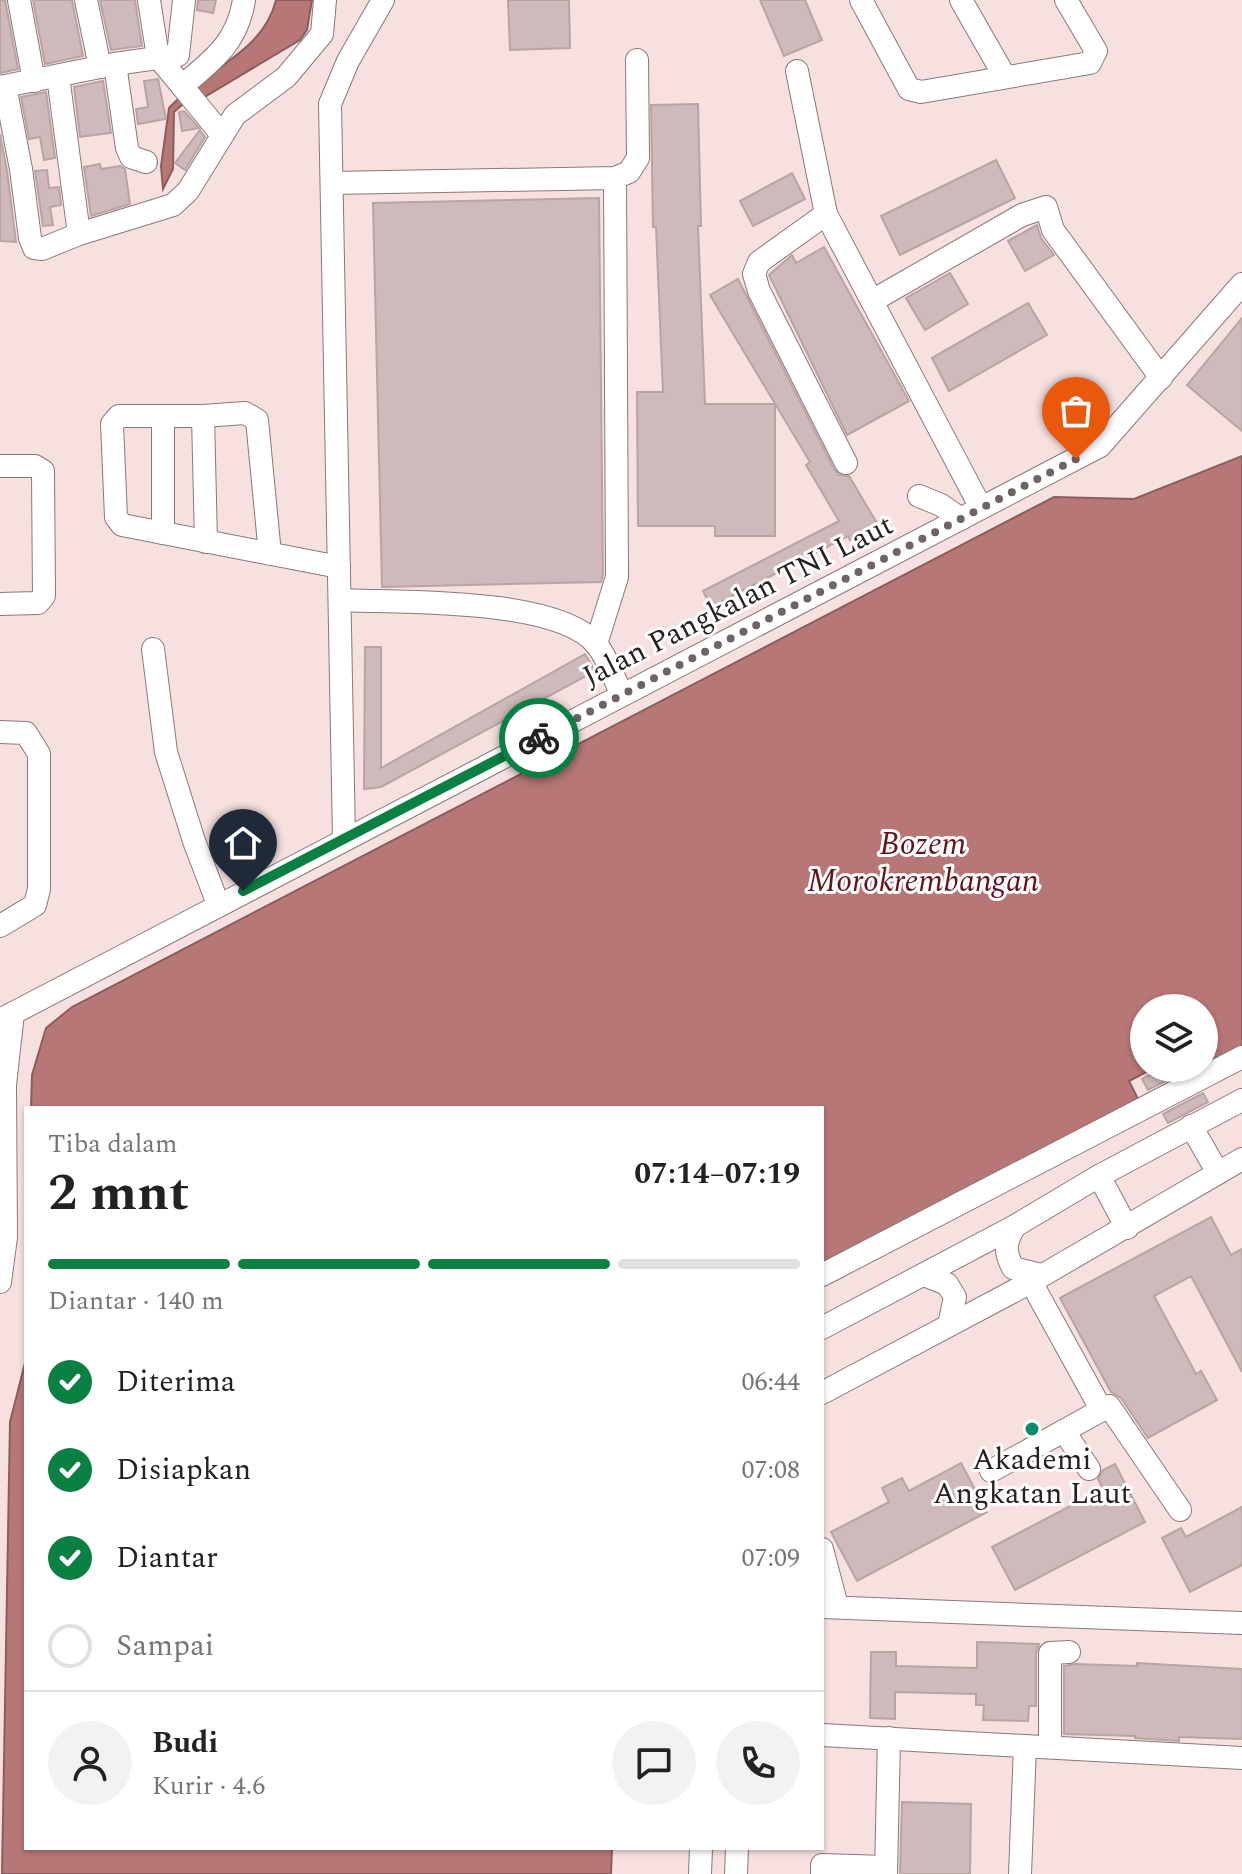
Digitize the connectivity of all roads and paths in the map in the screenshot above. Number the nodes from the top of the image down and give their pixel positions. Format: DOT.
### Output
graph roads {
  1 [pos="19,0"];
  2 [pos="86,0"];
  3 [pos="149,0"];
  4 [pos="184,0"];
  5 [pos="244,0"];
  6 [pos="325,0"];
  7 [pos="383,0"];
  8 [pos="861,0"];
  9 [pos="961,0"];
  10 [pos="1066,0"];
  11 [pos="158,57"];
  12 [pos="637,60"];
  13 [pos="107,66"];
  14 [pos="797,71"];
  15 [pos="58,76"];
  16 [pos="1005,77"];
  17 [pos="34,81"];
  18 [pos="2,86"];
  19 [pos="189,95"];
  20 [pos="222,135"];
  21 [pos="146,162"];
  22 [pos="615,178"];
  23 [pos="332,183"];
  24 [pos="826,214"];
  25 [pos="79,234"];
  26 [pos="1242,284"];
  27 [pos="872,301"];
  28 [pos="1161,378"];
  29 [pos="163,416"];
  30 [pos="203,416"];
  31 [pos="846,463"];
  32 [pos="0,466"];
  33 [pos="919,496"];
  34 [pos="971,513"];
  35 [pos="163,533"];
  36 [pos="206,542"];
  37 [pos="270,554"];
  38 [pos="339,567"];
  39 [pos="341,600"];
  40 [pos="0,604"];
  41 [pos="596,644"];
  42 [pos="153,649"];
  43 [pos="622,695"];
  44 [pos="0,732"];
  45 [pos="344,838"];
  46 [pos="218,904"];
  47 [pos="0,926"];
  48 [pos="7,1016"];
  49 [pos="1242,1057"];
  50 [pos="2,1081"];
  51 [pos="1242,1100"];
  52 [pos="1191,1126"];
  53 [pos="1242,1159"];
  54 [pos="1218,1173"];
  55 [pos="1099,1176"];
  56 [pos="1015,1226"];
  57 [pos="1127,1228"];
  58 [pos="3,1237"];
  59 [pos="824,1274"];
  60 [pos="924,1275"];
  61 [pos="1036,1278"];
  62 [pos="0,1282"];
  63 [pos="949,1325"];
  64 [pos="824,1327"];
  65 [pos="824,1392"];
  66 [pos="1101,1409"];
  67 [pos="1064,1431"];
  68 [pos="1089,1469"];
  69 [pos="991,1471"];
  70 [pos="1180,1510"];
  71 [pos="824,1563"];
  72 [pos="830,1606"];
  73 [pos="1242,1623"];
  74 [pos="1069,1652"];
  75 [pos="824,1735"];
  76 [pos="889,1738"];
  77 [pos="1025,1746"];
  78 [pos="1050,1747"];
  79 [pos="1242,1758"];
  80 [pos="701,1850"];
  81 [pos="737,1850"];
  82 [pos="886,1871"];
  83 [pos="700,1874"];
  84 [pos="736,1874"];
  85 [pos="822,1874"];
  86 [pos="1020,1874"];
  1 -- 17 [label="street"];
  2 -- 13 [label="street"];
  3 -- 11 [label="street"];
  4 -- 11 [label="street"];
  5 -- 19 [label="street"];
  6 -- 20 [label="street"];
  7 -- 23 [label="street"];
  8 -- 16 [label="street"];
  9 -- 16 [label="street"];
  10 -- 16 [label="street"];
  11 -- 13 [label="street"];
  11 -- 19 [label="street"];
  12 -- 22 [label="street"];
  13 -- 15 [label="street"];
  13 -- 21 [label="street"];
  14 -- 24 [label="street"];
  15 -- 17 [label="street"];
  15 -- 25 [label="street"];
  17 -- 18 [label="street"];
  18 -- 25 [label="street"];
  19 -- 20 [label="street"];
  20 -- 25 [label="street"];
  22 -- 23 [label="street"];
  22 -- 41 [label="street"];
  23 -- 38 [label="street"];
  24 -- 27 [label="street"];
  24 -- 31 [label="street"];
  26 -- 28 [label="street, Jalan Pangkalan TNI Laut"];
  27 -- 28 [label="street"];
  27 -- 34 [label="street"];
  28 -- 34 [label="street, Jalan Pangkalan TNI Laut"];
  29 -- 30 [label="street"];
  29 -- 35 [label="street"];
  29 -- 35 [label="street"];
  30 -- 36 [label="street"];
  30 -- 37 [label="street"];
  32 -- 40 [label="street"];
  33 -- 34 [label="street"];
  34 -- 43 [label="street, Jalan Pangkalan TNI Laut"];
  35 -- 36 [label="street"];
  36 -- 37 [label="street"];
  37 -- 38 [label="street"];
  38 -- 39 [label="street"];
  39 -- 41 [label="street"];
  39 -- 45 [label="street"];
  41 -- 43 [label="street"];
  42 -- 46 [label="street"];
  43 -- 45 [label="street, Jalan Pangkalan TNI Laut"];
  44 -- 47 [label="street"];
  45 -- 46 [label="street, Jalan Pangkalan TNI Laut"];
  46 -- 48 [label="street, Jalan Pangkalan TNI Laut"];
  48 -- 50 [label="street"];
  49 -- 59 [label="street"];
  50 -- 58 [label="street"];
  51 -- 52 [label="street"];
  52 -- 54 [label="street"];
  52 -- 55 [label="street"];
  53 -- 54 [label="street"];
  54 -- 57 [label="street"];
  55 -- 56 [label="street"];
  55 -- 57 [label="street"];
  56 -- 60 [label="street"];
  56 -- 61 [label="street"];
  57 -- 61 [label="street"];
  58 -- 62 [label="street"];
  60 -- 63 [label="street"];
  60 -- 64 [label="street"];
  61 -- 63 [label="street"];
  61 -- 66 [label="street"];
  63 -- 65 [label="street"];
  66 -- 67 [label="street"];
  66 -- 70 [label="street"];
  67 -- 68 [label="street"];
  67 -- 69 [label="street"];
  71 -- 72 [label="street"];
  72 -- 73 [label="street"];
  74 -- 78 [label="street"];
  75 -- 76 [label="street"];
  76 -- 77 [label="street"];
  76 -- 82 [label="street"];
  77 -- 78 [label="street"];
  77 -- 86 [label="street"];
  78 -- 79 [label="street"];
  80 -- 83 [label="street"];
  81 -- 84 [label="street"];
  82 -- 85 [label="street"];
}
